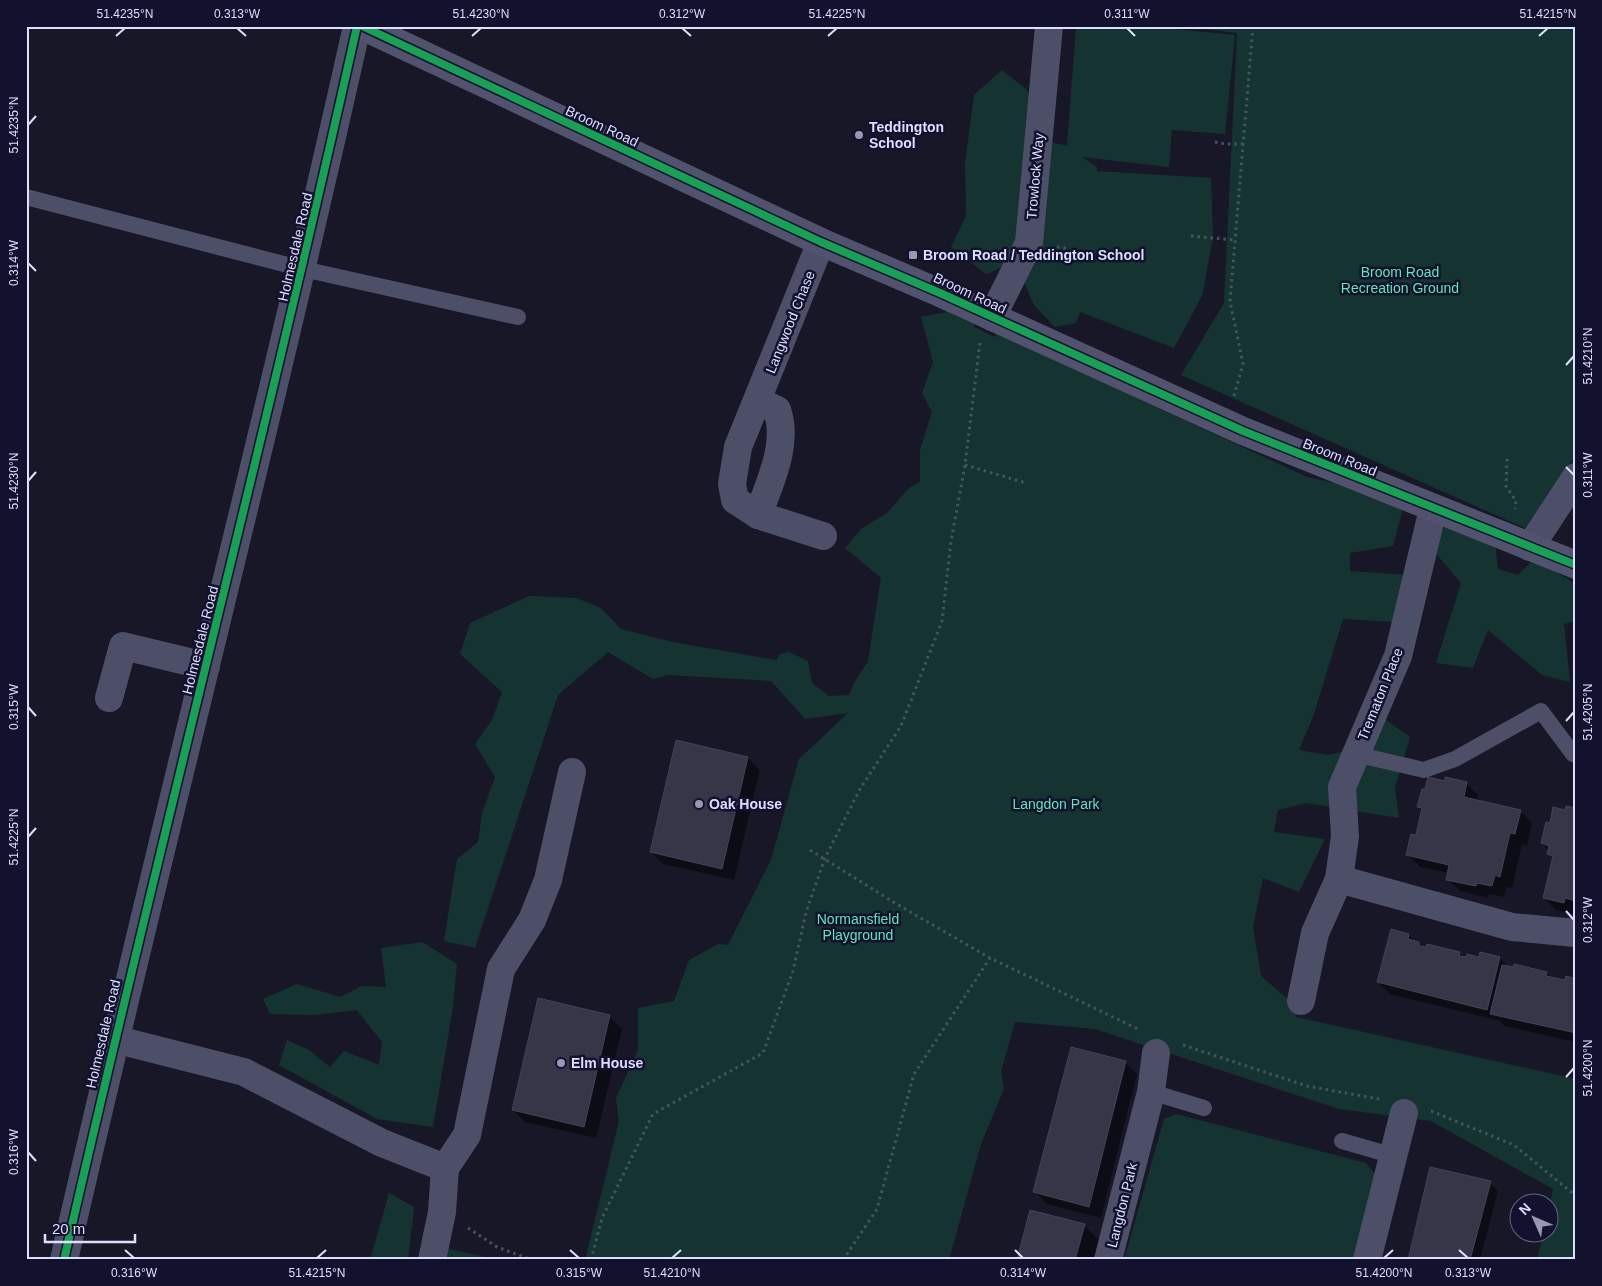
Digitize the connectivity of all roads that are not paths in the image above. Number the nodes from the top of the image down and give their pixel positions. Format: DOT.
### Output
graph roads {
  1 [pos="357,26"];
  2 [pos="362,26"];
  3 [pos="1049,26"];
  4 [pos="26,197"];
  5 [pos="821,242"];
  6 [pos="303,269"];
  7 [pos="989,316"];
  8 [pos="518,317"];
  9 [pos="758,401"];
  10 [pos="1576,477"];
  11 [pos="1433,509"];
  12 [pos="758,515"];
  13 [pos="823,536"];
  14 [pos="1520,543"];
  15 [pos="1576,565"];
  16 [pos="206,666"];
  17 [pos="109,698"];
  18 [pos="1355,754"];
  19 [pos="1573,754"];
  20 [pos="572,772"];
  21 [pos="1339,879"];
  22 [pos="1576,933"];
  23 [pos="1300,1001"];
  24 [pos="114,1039"];
  25 [pos="1159,1042"];
  26 [pos="1151,1092"];
  27 [pos="1204,1108"];
  28 [pos="1416,1112"];
  29 [pos="1342,1141"];
  30 [pos="1394,1156"];
  31 [pos="445,1168"];
  32 [pos="64,1260"];
  33 [pos="432,1260"];
  34 [pos="1108,1260"];
  35 [pos="1367,1260"];
  1 -- 6 [label="street, Holmesdale Road"];
  2 -- 5 [label="street, Broom Road"];
  3 -- 7 [label="street, Trowlock Way"];
  4 -- 6 [label="lane"];
  5 -- 7 [label="street, Broom Road"];
  5 -- 9 [label="street, Langwood Chase"];
  6 -- 8 [label="lane"];
  6 -- 16 [label="street, Holmesdale Road"];
  7 -- 11 [label="street, Broom Road"];
  9 -- 12 [label="street"];
  9 -- 12 [label="street, Langwood Chase"];
  10 -- 14 [label="street"];
  11 -- 14 [label="street, Broom Road"];
  11 -- 18 [label="street, Trematon Place"];
  12 -- 13 [label="street, Langwood Chase"];
  14 -- 15 [label="street, Broom Road"];
  16 -- 17 [label="street"];
  16 -- 24 [label="street, Holmesdale Road"];
  18 -- 19 [label="lane"];
  18 -- 21 [label="street, Trematon Place"];
  20 -- 31 [label="street"];
  21 -- 22 [label="street"];
  21 -- 23 [label="street, Trematon Place"];
  24 -- 31 [label="street, Holmesdale Road"];
  24 -- 32 [label="street, Holmesdale Road"];
  25 -- 26 [label="street, Langdon Park"];
  26 -- 27 [label="lane"];
  26 -- 34 [label="street, Langdon Park"];
  28 -- 30 [label="street"];
  29 -- 30 [label="lane"];
  30 -- 35 [label="street"];
  31 -- 33 [label="street"];
}
